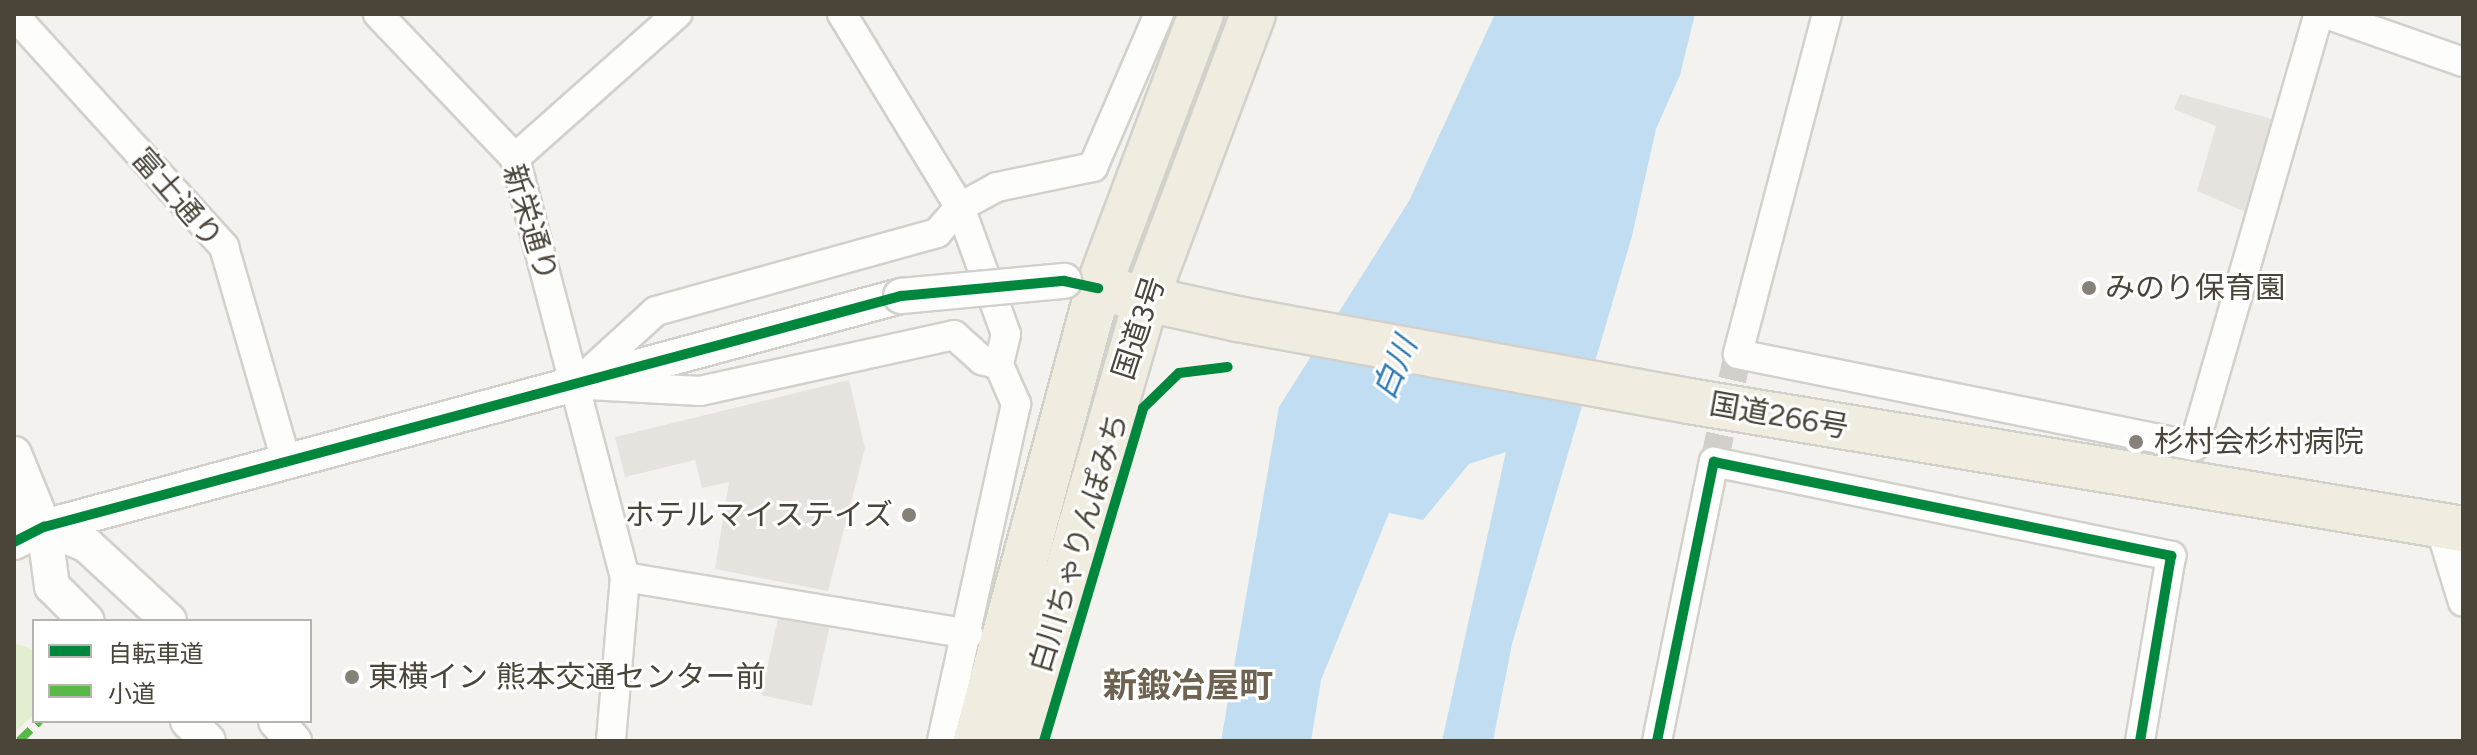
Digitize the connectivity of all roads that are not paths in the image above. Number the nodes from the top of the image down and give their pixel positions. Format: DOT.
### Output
graph roads {
  1 [pos="378,14"];
  2 [pos="677,14"];
  3 [pos="842,14"];
  4 [pos="1159,14"];
  5 [pos="1201,14"];
  6 [pos="1253,14"];
  7 [pos="1827,14"];
  8 [pos="2319,14"];
  9 [pos="2326,14"];
  10 [pos="14,15"];
  11 [pos="2463,62"];
  12 [pos="515,158"];
  13 [pos="960,207"];
  14 [pos="1081,285"];
  15 [pos="1146,299"];
  16 [pos="999,365"];
  17 [pos="575,385"];
  18 [pos="14,454"];
  19 [pos="287,464"];
  20 [pos="14,505"];
  21 [pos="2452,528"];
  22 [pos="29,534"];
  23 [pos="14,556"];
  24 [pos="625,577"];
  25 [pos="2463,602"];
  26 [pos="85,619"];
  27 [pos="167,619"];
  28 [pos="968,634"];
  29 [pos="190,723"];
  30 [pos="278,723"];
  31 [pos="208,741"];
  32 [pos="294,741"];
  33 [pos="611,741"];
  34 [pos="942,741"];
  35 [pos="976,741"];
  36 [pos="1018,741"];
  37 [pos="1657,741"];
  38 [pos="2140,741"];
  1 -- 12 [label="street, 新栄通り"];
  2 -- 12 [label="street"];
  3 -- 13 [label="street"];
  4 -- 13 [label="street"];
  5 -- 14 [label="highway, 国道3号"];
  6 -- 15 [label="highway, 国道3号"];
  7 -- 8 [label="street"];
  9 -- 11 [label="street"];
  10 -- 19 [label="street, 富士通り"];
  12 -- 17 [label="street, 新栄通り"];
  13 -- 16 [label="street"];
  13 -- 17 [label="street"];
  14 -- 15 [label="highway, 国道266号"];
  14 -- 17 [label="street, bridge"];
  14 -- 35 [label="highway, 国道3号"];
  15 -- 21 [label="highway, 国道266号"];
  15 -- 36 [label="highway, 国道3号"];
  16 -- 17 [label="street"];
  16 -- 28 [label="street"];
  17 -- 19 [label="street"];
  17 -- 24 [label="street, 新栄通り"];
  18 -- 22 [label="street"];
  19 -- 22 [label="street"];
  20 -- 22 [label="street"];
  21 -- 25 [label="street"];
  22 -- 23 [label="street"];
  22 -- 26 [label="street"];
  22 -- 27 [label="street"];
  24 -- 28 [label="street"];
  24 -- 33 [label="street, 新栄通り"];
  28 -- 34 [label="street"];
  29 -- 31 [label="street"];
  30 -- 32 [label="street"];
  37 -- 38 [label="street"];
}
